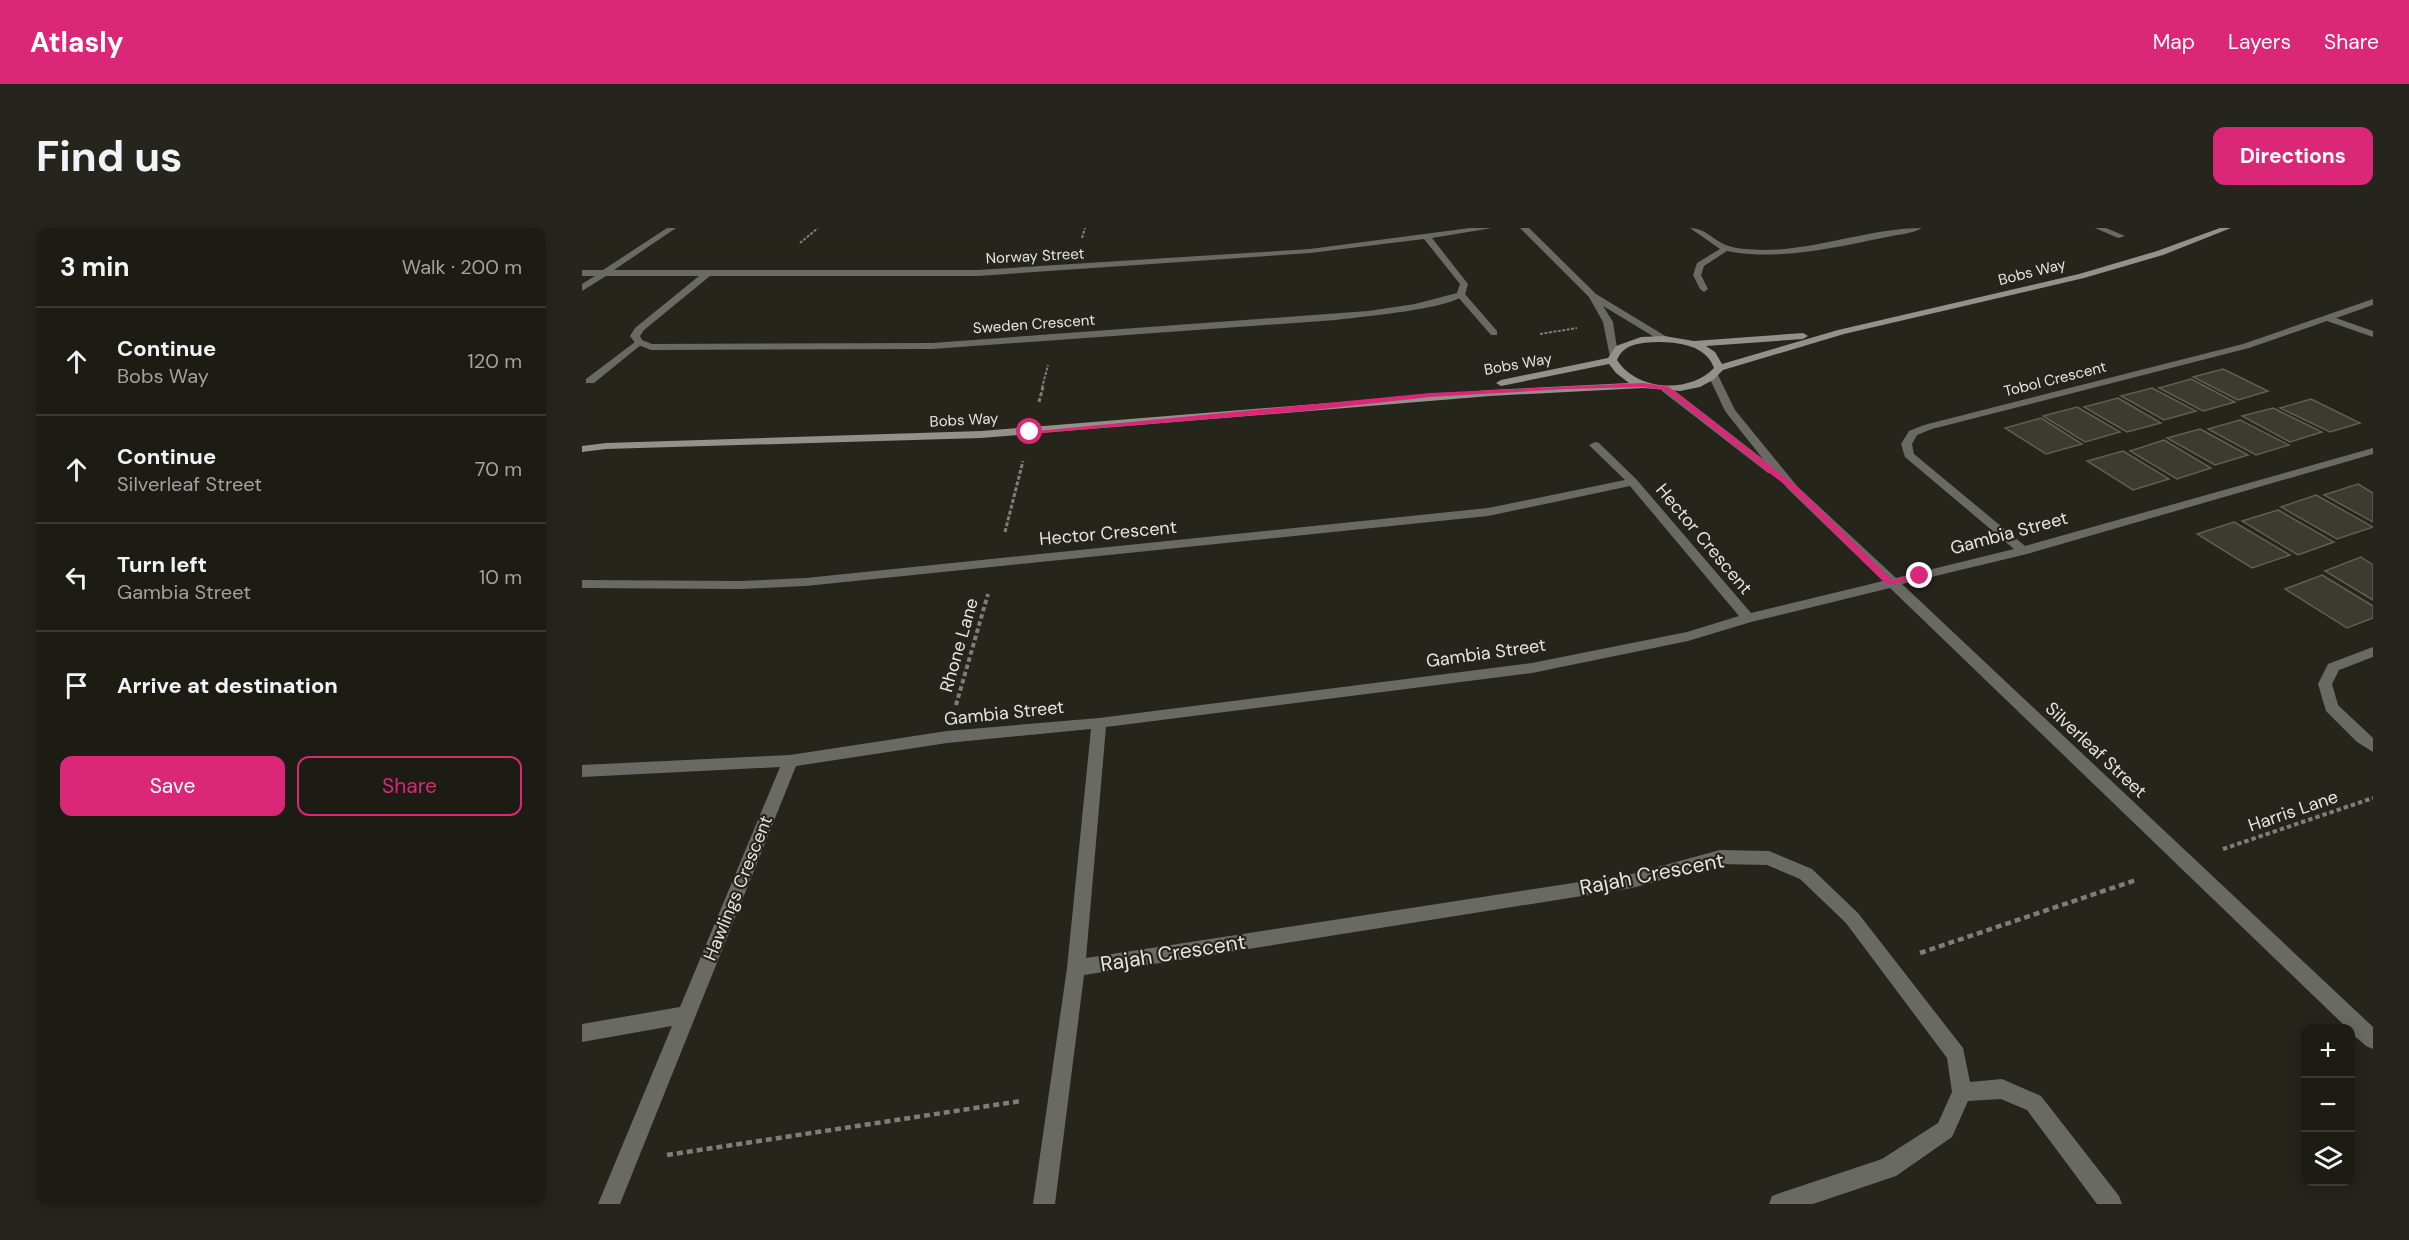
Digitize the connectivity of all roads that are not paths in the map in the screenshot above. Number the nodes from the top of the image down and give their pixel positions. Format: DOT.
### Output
graph roads {
  1 [pos="672,228"];
  2 [pos="1488,228"];
  3 [pos="1524,228"];
  4 [pos="1694,228"];
  5 [pos="1918,228"];
  6 [pos="2099,228"];
  7 [pos="2227,228"];
  8 [pos="2121,236"];
  9 [pos="1427,237"];
  10 [pos="1726,248"];
  11 [pos="582,273"];
  12 [pos="606,273"];
  13 [pos="708,273"];
  14 [pos="582,288"];
  15 [pos="1704,289"];
  16 [pos="1461,295"];
  17 [pos="1593,296"];
  18 [pos="2373,302"];
  19 [pos="2327,318"];
  20 [pos="1841,332"];
  21 [pos="1494,333"];
  22 [pos="2373,334"];
  23 [pos="1664,339"];
  24 [pos="639,342"];
  25 [pos="1694,344"];
  26 [pos="1612,357"];
  27 [pos="1717,372"];
  28 [pos="590,381"];
  29 [pos="1643,385"];
  30 [pos="1666,388"];
  31 [pos="1430,395"];
  32 [pos="582,440"];
  33 [pos="1595,445"];
  34 [pos="606,446"];
  35 [pos="582,449"];
  36 [pos="2373,451"];
  37 [pos="1633,482"];
  38 [pos="1793,488"];
  39 [pos="2023,551"];
  40 [pos="1890,583"];
  41 [pos="582,584"];
  42 [pos="1748,618"];
  43 [pos="2373,652"];
  44 [pos="1099,723"];
  45 [pos="2373,746"];
  46 [pos="790,761"];
  47 [pos="582,771"];
  48 [pos="1076,968"];
  49 [pos="686,1015"];
  50 [pos="582,1032"];
  51 [pos="2373,1040"];
  52 [pos="1962,1092"];
  53 [pos="609,1204"];
  54 [pos="1044,1204"];
  55 [pos="1780,1204"];
  56 [pos="2111,1204"];
  1 -- 12 [label="street"];
  2 -- 9 [label="street, Norway Street"];
  3 -- 17 [label="street"];
  4 -- 10 [label="street"];
  5 -- 10 [label="street"];
  6 -- 8 [label="street"];
  7 -- 20 [label="street, Bobs Way"];
  9 -- 13 [label="street, Norway Street"];
  9 -- 16 [label="street"];
  10 -- 15 [label="street"];
  11 -- 12 [label="street, Norway Street"];
  12 -- 13 [label="street, Norway Street"];
  12 -- 14 [label="street"];
  13 -- 24 [label="street"];
  16 -- 21 [label="street"];
  16 -- 24 [label="street, Sweden Crescent"];
  17 -- 23 [label="street"];
  17 -- 26 [label="street"];
  18 -- 19 [label="street, Tobol Crescent"];
  19 -- 22 [label="street"];
  19 -- 39 [label="street, Tobol Crescent"];
  20 -- 25 [label="street, Bobs Way"];
  20 -- 27 [label="street, Bobs Way"];
  23 -- 25 [label="street, Bobs Way"];
  23 -- 26 [label="street, Bobs Way"];
  24 -- 28 [label="street"];
  25 -- 27 [label="street"];
  26 -- 29 [label="street"];
  26 -- 31 [label="street, Bobs Way"];
  27 -- 30 [label="street, Bobs Way"];
  27 -- 38 [label="street, Silverleaf Street"];
  29 -- 30 [label="street, Bobs Way"];
  29 -- 31 [label="street, Bobs Way"];
  30 -- 38 [label="street, Silverleaf Street"];
  31 -- 34 [label="street, Bobs Way"];
  32 -- 34 [label="street, Bobs Way"];
  33 -- 37 [label="street, Hector Crescent"];
  34 -- 35 [label="street, Bobs Way"];
  36 -- 39 [label="street, Gambia Street"];
  37 -- 41 [label="street, Hector Crescent"];
  37 -- 42 [label="street, Hector Crescent"];
  38 -- 40 [label="street, Silverleaf Street"];
  39 -- 40 [label="street, Gambia Street"];
  40 -- 42 [label="street, Gambia Street"];
  40 -- 51 [label="street, Silverleaf Street"];
  42 -- 44 [label="street, Gambia Street"];
  43 -- 45 [label="street"];
  44 -- 46 [label="street, Gambia Street"];
  44 -- 48 [label="street, Rajah Crescent"];
  46 -- 47 [label="street, Gambia Street"];
  46 -- 49 [label="street, Hawlings Crescent"];
  48 -- 52 [label="street, Rajah Crescent"];
  48 -- 54 [label="street, Rajah Crescent"];
  49 -- 50 [label="street"];
  49 -- 53 [label="street, Hawlings Crescent"];
  52 -- 55 [label="street"];
  52 -- 56 [label="street"];
}
